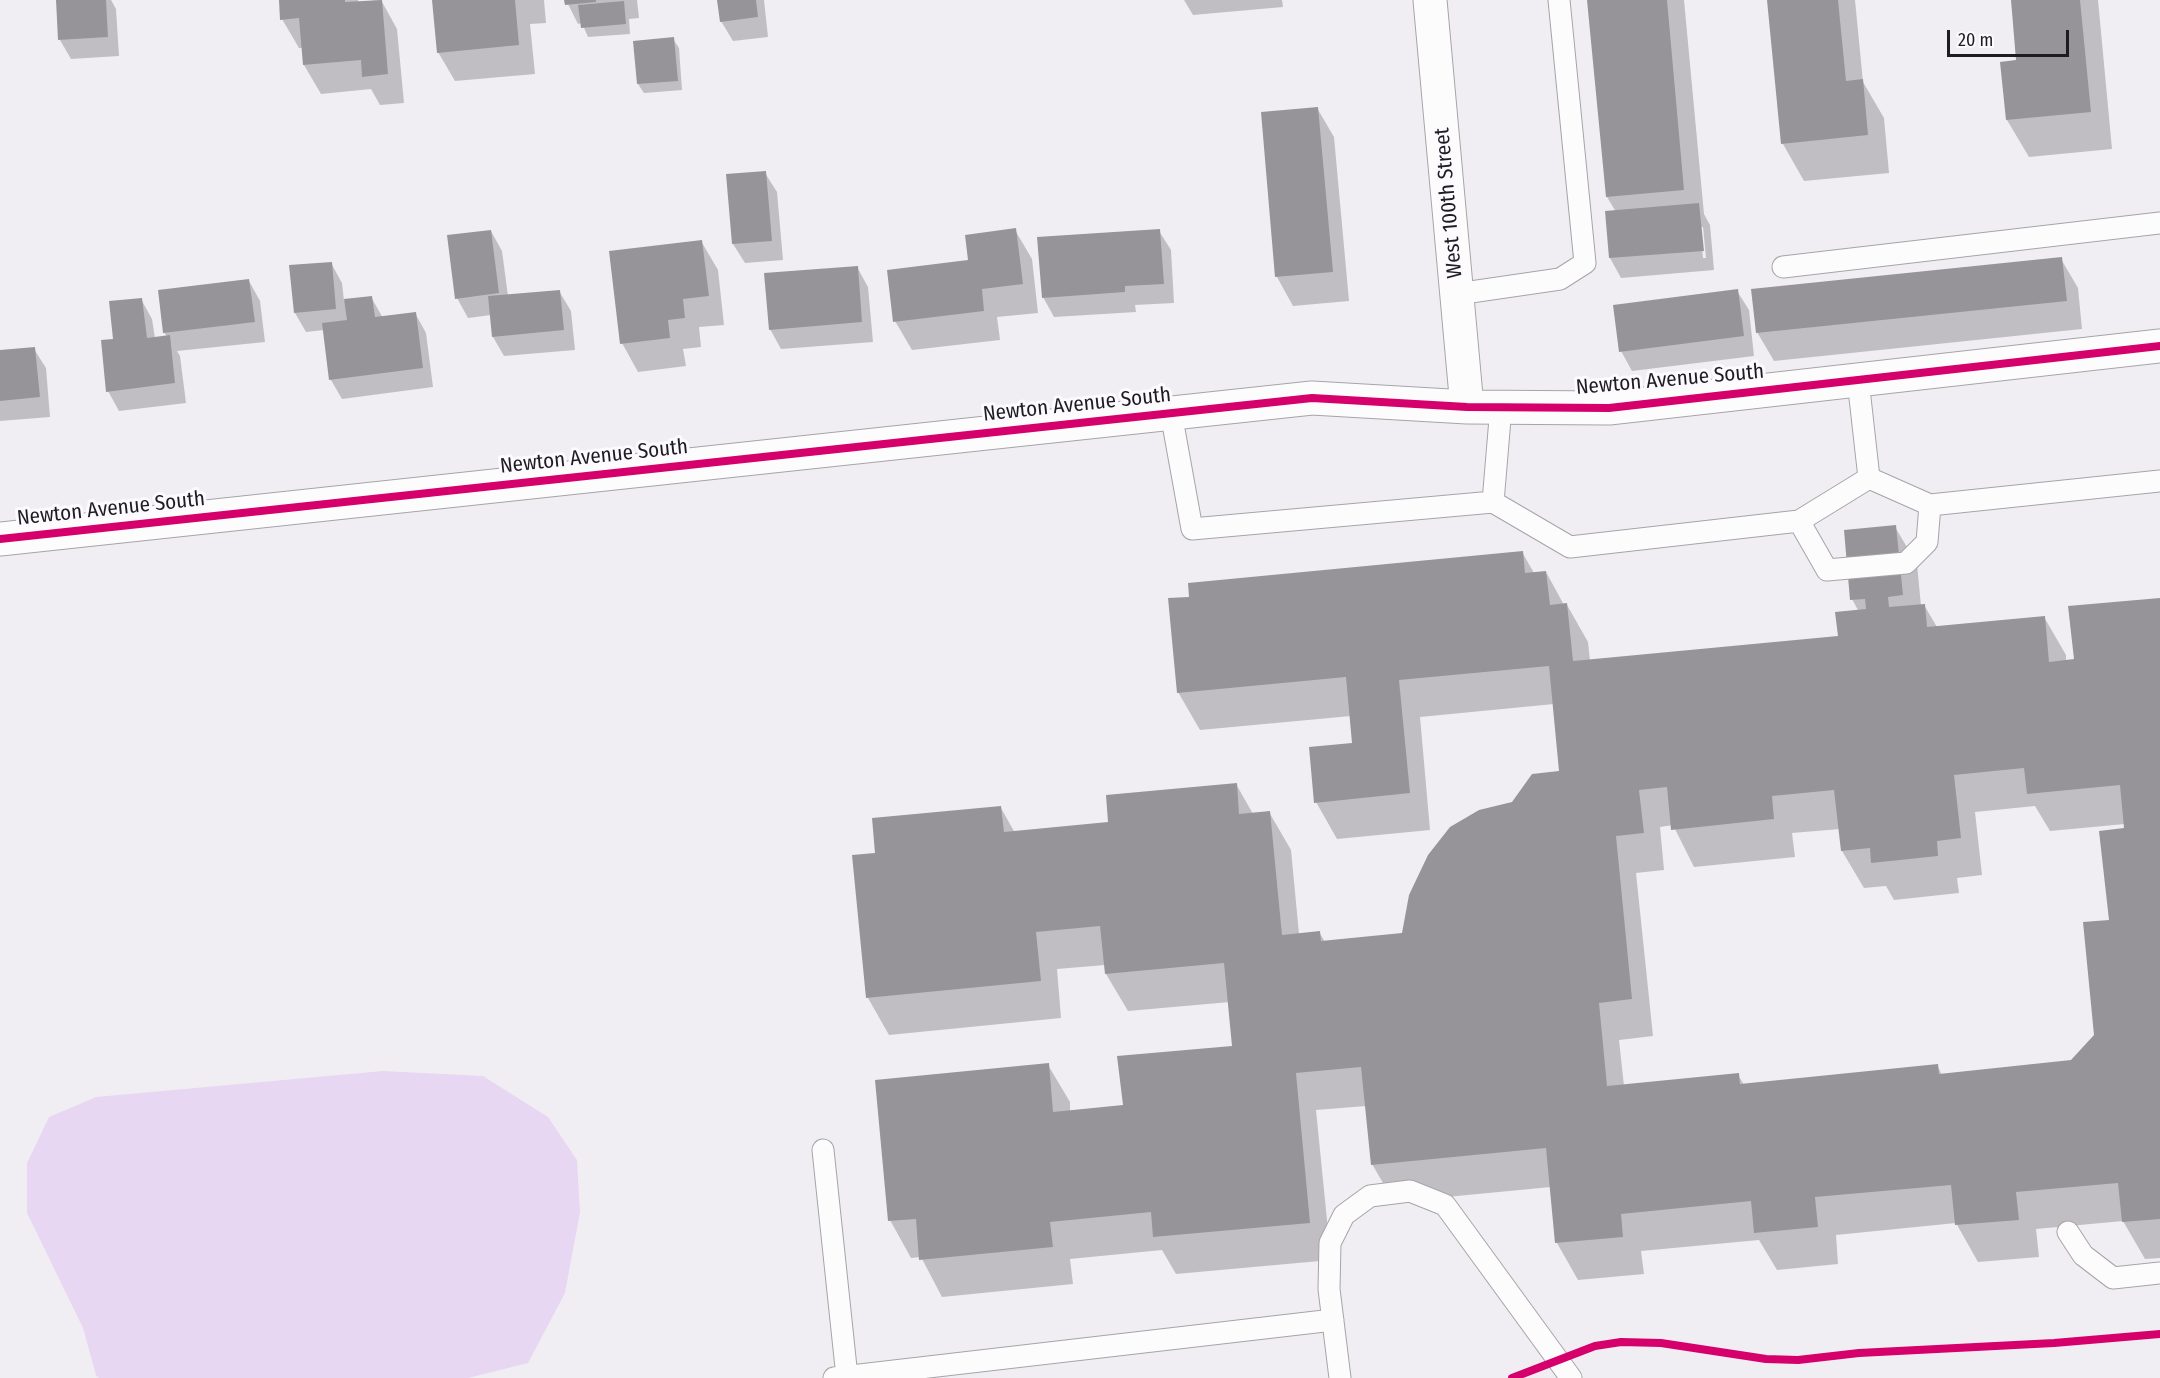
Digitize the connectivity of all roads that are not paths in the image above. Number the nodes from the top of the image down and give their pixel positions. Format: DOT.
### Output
graph roads {
  1 [pos="1430,0"];
  2 [pos="1559,0"];
  3 [pos="2160,223"];
  4 [pos="1783,267"];
  5 [pos="1457,294"];
  6 [pos="2160,346"];
  7 [pos="1858,380"];
  8 [pos="1467,407"];
  9 [pos="1501,407"];
  10 [pos="1171,413"];
  11 [pos="1869,478"];
  12 [pos="2160,481"];
  13 [pos="1493,502"];
  14 [pos="1930,505"];
  15 [pos="1798,521"];
  16 [pos="0,539"];
  17 [pos="823,1150"];
  18 [pos="2067,1232"];
  19 [pos="2160,1273"];
  20 [pos="1333,1320"];
  21 [pos="840,1377"];
  22 [pos="1340,1378"];
  23 [pos="1571,1378"];
  1 -- 5 [label="street, West 100th Street"];
  2 -- 5 [label="lane"];
  3 -- 4 [label="lane"];
  5 -- 8 [label="street, West 100th Street"];
  6 -- 7 [label="street, Newton Avenue South"];
  7 -- 9 [label="street, Newton Avenue South"];
  7 -- 11 [label="lane"];
  8 -- 9 [label="street, Newton Avenue South"];
  8 -- 10 [label="street, Newton Avenue South"];
  9 -- 13 [label="lane"];
  10 -- 13 [label="lane"];
  10 -- 16 [label="street, Newton Avenue South"];
  11 -- 14 [label="lane"];
  11 -- 15 [label="lane"];
  12 -- 14 [label="lane"];
  13 -- 15 [label="lane"];
  14 -- 15 [label="lane"];
  17 -- 21 [label="lane"];
  18 -- 19 [label="lane"];
  20 -- 21 [label="lane"];
  20 -- 22 [label="lane"];
  20 -- 23 [label="lane"];
}
